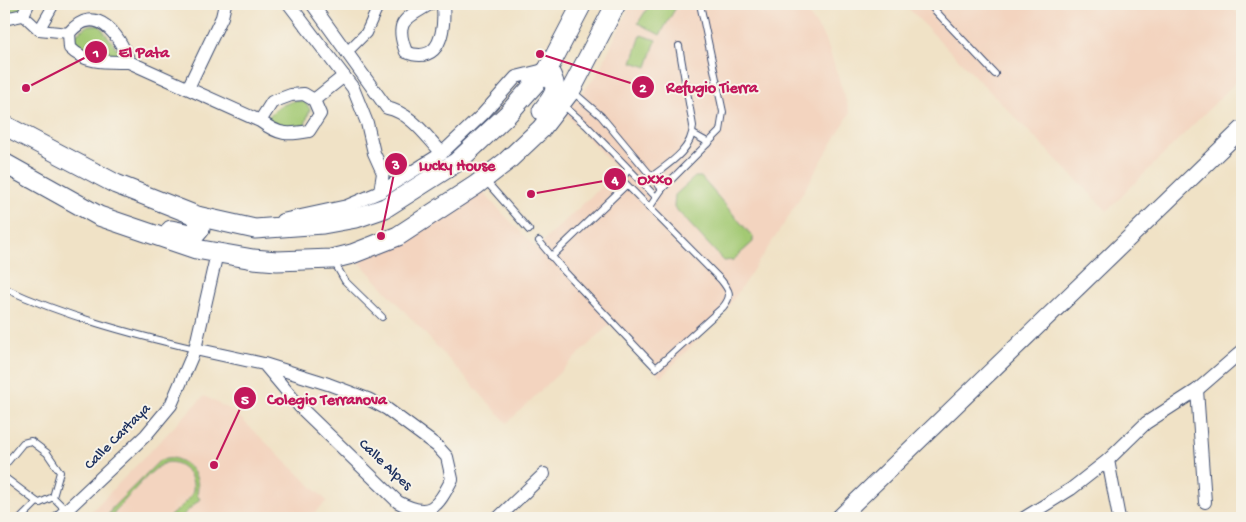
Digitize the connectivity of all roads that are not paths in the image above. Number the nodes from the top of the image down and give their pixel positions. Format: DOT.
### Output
graph roads {
  1 [pos="54,4"];
  2 [pos="225,4"];
  3 [pos="289,4"];
  4 [pos="312,4"];
  5 [pos="379,4"];
  6 [pos="430,4"];
  7 [pos="443,4"];
  8 [pos="582,4"];
  9 [pos="616,4"];
  10 [pos="700,4"];
  11 [pos="928,4"];
  12 [pos="26,9"];
  13 [pos="322,16"];
  14 [pos="4,20"];
  15 [pos="306,26"];
  16 [pos="39,30"];
  17 [pos="69,33"];
  18 [pos="679,46"];
  19 [pos="346,53"];
  20 [pos="130,62"];
  21 [pos="548,69"];
  22 [pos="995,74"];
  23 [pos="344,76"];
  24 [pos="365,79"];
  25 [pos="188,88"];
  26 [pos="353,88"];
  27 [pos="566,97"];
  28 [pos="314,100"];
  29 [pos="260,121"];
  30 [pos="4,125"];
  31 [pos="1242,129"];
  32 [pos="693,134"];
  33 [pos="709,143"];
  34 [pos="442,154"];
  35 [pos="507,161"];
  36 [pos="4,163"];
  37 [pos="628,170"];
  38 [pos="651,177"];
  39 [pos="484,179"];
  40 [pos="626,185"];
  41 [pos="662,189"];
  42 [pos="380,192"];
  43 [pos="656,197"];
  44 [pos="649,208"];
  45 [pos="99,216"];
  46 [pos="197,216"];
  47 [pos="255,229"];
  48 [pos="529,230"];
  49 [pos="539,241"];
  50 [pos="218,253"];
  51 [pos="551,257"];
  52 [pos="332,259"];
  53 [pos="4,288"];
  54 [pos="382,317"];
  55 [pos="195,349"];
  56 [pos="1242,351"];
  57 [pos="264,364"];
  58 [pos="1197,390"];
  59 [pos="1108,460"];
  60 [pos="4,466"];
  61 [pos="544,474"];
  62 [pos="4,477"];
  63 [pos="53,497"];
  64 [pos="37,502"];
  65 [pos="1205,502"];
  66 [pos="62,514"];
  67 [pos="422,515"];
  68 [pos="21,518"];
  69 [pos="498,518"];
  70 [pos="838,518"];
  71 [pos="1024,518"];
  72 [pos="1119,518"];
  1 -- 16 [label="street"];
  2 -- 25 [label="street"];
  3 -- 15 [label="street"];
  4 -- 13 [label="street"];
  5 -- 19 [label="street"];
  6 -- 7 [label="street"];
  8 -- 21 [label="main road"];
  9 -- 27 [label="main road"];
  10 -- 33 [label="lane"];
  11 -- 22 [label="lane"];
  12 -- 14 [label="street"];
  12 -- 16 [label="street"];
  13 -- 15 [label="street"];
  13 -- 19 [label="street"];
  15 -- 23 [label="street"];
  16 -- 17 [label="street"];
  17 -- 20 [label="street"];
  17 -- 20 [label="street"];
  18 -- 32 [label="lane"];
  19 -- 24 [label="street"];
  20 -- 25 [label="street"];
  21 -- 34 [label="street"];
  21 -- 35 [label="main road"];
  21 -- 47 [label="main road"];
  23 -- 26 [label="street"];
  23 -- 28 [label="street"];
  24 -- 26 [label="street"];
  24 -- 34 [label="street"];
  25 -- 29 [label="street"];
  26 -- 42 [label="street"];
  27 -- 35 [label="main road"];
  27 -- 37 [label="lane"];
  27 -- 38 [label="lane"];
  28 -- 29 [label="street"];
  28 -- 29 [label="street"];
  30 -- 46 [label="main road"];
  31 -- 70 [label="street"];
  32 -- 33 [label="lane"];
  32 -- 38 [label="lane"];
  33 -- 41 [label="lane"];
  34 -- 42 [label="street"];
  35 -- 39 [label="main road"];
  36 -- 45 [label="main road"];
  37 -- 40 [label="lane"];
  37 -- 43 [label="lane"];
  38 -- 41 [label="lane"];
  39 -- 48 [label="lane"];
  39 -- 52 [label="main road"];
  40 -- 44 [label="lane"];
  40 -- 51 [label="lane"];
  41 -- 43 [label="lane"];
  42 -- 47 [label="street"];
  43 -- 44 [label="lane"];
  44 -- 51 [label="lane"];
  45 -- 46 [label="main road"];
  45 -- 50 [label="main road"];
  46 -- 47 [label="main road"];
  49 -- 51 [label="lane"];
  50 -- 52 [label="main road"];
  50 -- 55 [label="street, Calle Cartaya"];
  52 -- 54 [label="lane"];
  53 -- 55 [label="lane, Calle Alpes"];
  55 -- 57 [label="street, Calle Alpes"];
  55 -- 66 [label="street, Calle Cartaya"];
  56 -- 58 [label="street"];
  57 -- 67 [label="street, Calle Alpes"];
  57 -- 67 [label="street, Calle Alpes"];
  58 -- 59 [label="street"];
  58 -- 65 [label="street"];
  59 -- 71 [label="street"];
  59 -- 72 [label="street"];
  60 -- 63 [label="lane"];
  61 -- 69 [label="street"];
  62 -- 64 [label="lane"];
  63 -- 64 [label="lane"];
  63 -- 66 [label="lane"];
  64 -- 68 [label="lane"];
}
